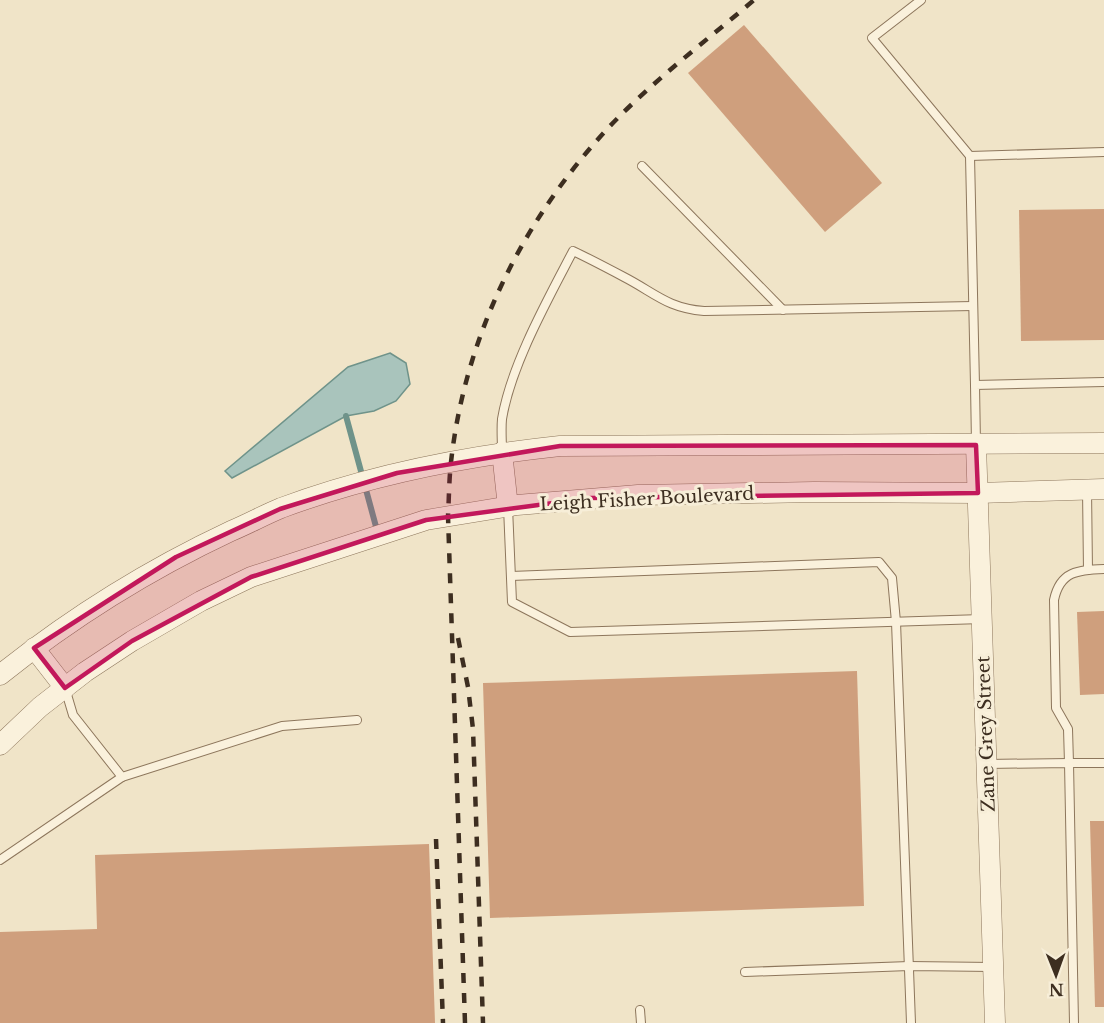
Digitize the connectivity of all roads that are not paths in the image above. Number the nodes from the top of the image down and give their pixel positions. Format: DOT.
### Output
graph roads {
  1 [pos="921,0"];
  2 [pos="1104,152"];
  3 [pos="970,156"];
  4 [pos="642,166"];
  5 [pos="973,306"];
  6 [pos="783,310"];
  7 [pos="1104,382"];
  8 [pos="975,385"];
  9 [pos="1104,443"];
  10 [pos="976,444"];
  11 [pos="502,452"];
  12 [pos="1095,489"];
  13 [pos="978,492"];
  14 [pos="508,507"];
  15 [pos="1104,569"];
  16 [pos="1088,570"];
  17 [pos="511,576"];
  18 [pos="982,619"];
  19 [pos="896,622"];
  20 [pos="34,648"];
  21 [pos="0,675"];
  22 [pos="65,688"];
  23 [pos="357,720"];
  24 [pos="0,745"];
  25 [pos="1104,763"];
  26 [pos="987,764"];
  27 [pos="1069,764"];
  28 [pos="122,777"];
  29 [pos="0,860"];
  30 [pos="909,966"];
  31 [pos="993,968"];
  32 [pos="745,972"];
  33 [pos="640,1010"];
  34 [pos="641,1023"];
  35 [pos="911,1023"];
  36 [pos="995,1023"];
  37 [pos="1074,1023"];
  1 -- 3 [label="lane"];
  2 -- 3 [label="lane"];
  3 -- 5 [label="lane"];
  4 -- 6 [label="lane"];
  5 -- 6 [label="lane"];
  5 -- 8 [label="lane"];
  6 -- 11 [label="lane"];
  7 -- 8 [label="lane"];
  8 -- 10 [label="lane"];
  9 -- 10 [label="street"];
  10 -- 11 [label="street"];
  10 -- 13 [label="street, Zane Grey Street"];
  11 -- 14 [label="street"];
  11 -- 20 [label="street"];
  12 -- 13 [label="street, Leigh Fisher Boulevard"];
  12 -- 16 [label="lane"];
  13 -- 14 [label="street, Leigh Fisher Boulevard"];
  13 -- 18 [label="street, Zane Grey Street"];
  14 -- 17 [label="lane"];
  14 -- 22 [label="street, Leigh Fisher Boulevard"];
  15 -- 16 [label="lane"];
  16 -- 27 [label="lane"];
  17 -- 19 [label="lane"];
  17 -- 19 [label="lane"];
  18 -- 19 [label="lane"];
  18 -- 26 [label="street, Zane Grey Street"];
  19 -- 30 [label="lane"];
  20 -- 21 [label="street"];
  20 -- 22 [label="street"];
  22 -- 24 [label="street, Leigh Fisher Boulevard"];
  22 -- 28 [label="lane"];
  23 -- 28 [label="lane"];
  25 -- 27 [label="lane"];
  26 -- 27 [label="lane"];
  26 -- 31 [label="street, Zane Grey Street"];
  27 -- 37 [label="lane"];
  28 -- 29 [label="lane"];
  30 -- 31 [label="lane"];
  30 -- 32 [label="lane"];
  30 -- 35 [label="lane"];
  31 -- 36 [label="street, Zane Grey Street"];
  33 -- 34 [label="lane"];
}
